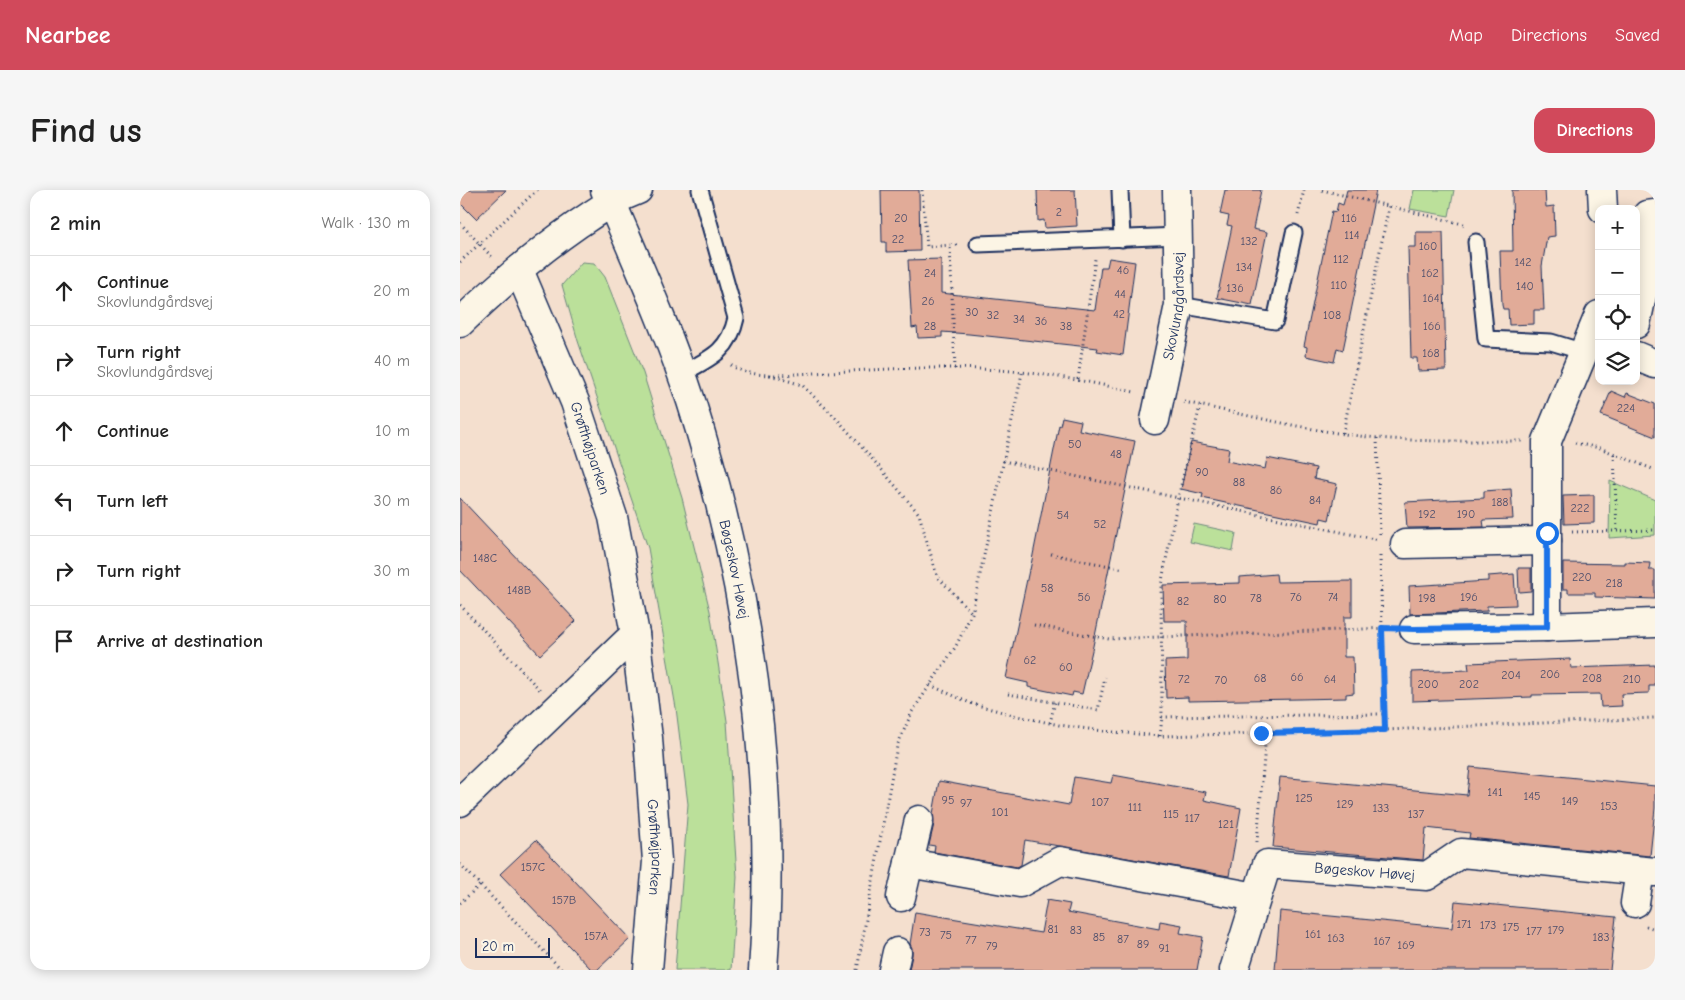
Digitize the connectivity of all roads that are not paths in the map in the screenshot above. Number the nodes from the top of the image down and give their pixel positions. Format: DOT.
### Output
graph roads {
  1 [pos="638,190"];
  2 [pos="700,190"];
  3 [pos="1120,190"];
  4 [pos="1177,190"];
  5 [pos="1602,190"];
  6 [pos="608,195"];
  7 [pos="1603,205"];
  8 [pos="1655,214"];
  9 [pos="1294,233"];
  10 [pos="1179,236"];
  11 [pos="1122,239"];
  12 [pos="1476,242"];
  13 [pos="978,244"];
  14 [pos="515,273"];
  15 [pos="1640,281"];
  16 [pos="1179,305"];
  17 [pos="460,323"];
  18 [pos="1595,325"];
  19 [pos="1584,352"];
  20 [pos="1640,358"];
  21 [pos="1655,364"];
  22 [pos="681,374"];
  23 [pos="1155,420"];
  24 [pos="1547,537"];
  25 [pos="1388,545"];
  26 [pos="1655,623"];
  27 [pos="1547,627"];
  28 [pos="1414,629"];
  29 [pos="635,634"];
  30 [pos="460,802"];
  31 [pos="920,820"];
  32 [pos="909,862"];
  33 [pos="1647,871"];
  34 [pos="901,897"];
  35 [pos="1256,897"];
  36 [pos="1635,904"];
  37 [pos="648,970"];
  38 [pos="763,970"];
  39 [pos="1234,970"];
  1 -- 6 [label="street"];
  2 -- 22 [label="lane"];
  3 -- 11 [label="lane"];
  4 -- 10 [label="street, Skovlundgårdsvej"];
  5 -- 7 [label="street"];
  6 -- 14 [label="street"];
  6 -- 22 [label="street, Bøgeskov Høvej"];
  8 -- 15 [label="street"];
  9 -- 16 [label="lane"];
  10 -- 11 [label="lane"];
  10 -- 16 [label="street, Skovlundgårdsvej"];
  11 -- 13 [label="lane"];
  12 -- 19 [label="lane"];
  14 -- 17 [label="street"];
  14 -- 29 [label="street, Grøfthøjparken"];
  16 -- 23 [label="street, Skovlundgårdsvej"];
  18 -- 19 [label="street"];
  19 -- 24 [label="street"];
  20 -- 21 [label="street"];
  22 -- 38 [label="street, Bøgeskov Høvej"];
  24 -- 25 [label="street"];
  24 -- 27 [label="street"];
  26 -- 27 [label="street"];
  27 -- 28 [label="street"];
  29 -- 30 [label="street"];
  29 -- 37 [label="street, Grøfthøjparken"];
  31 -- 32 [label="street"];
  32 -- 34 [label="street"];
  32 -- 35 [label="street"];
  33 -- 35 [label="street, Bøgeskov Høvej"];
  33 -- 36 [label="street, Bøgeskov Høvej"];
  35 -- 39 [label="street"];
}
